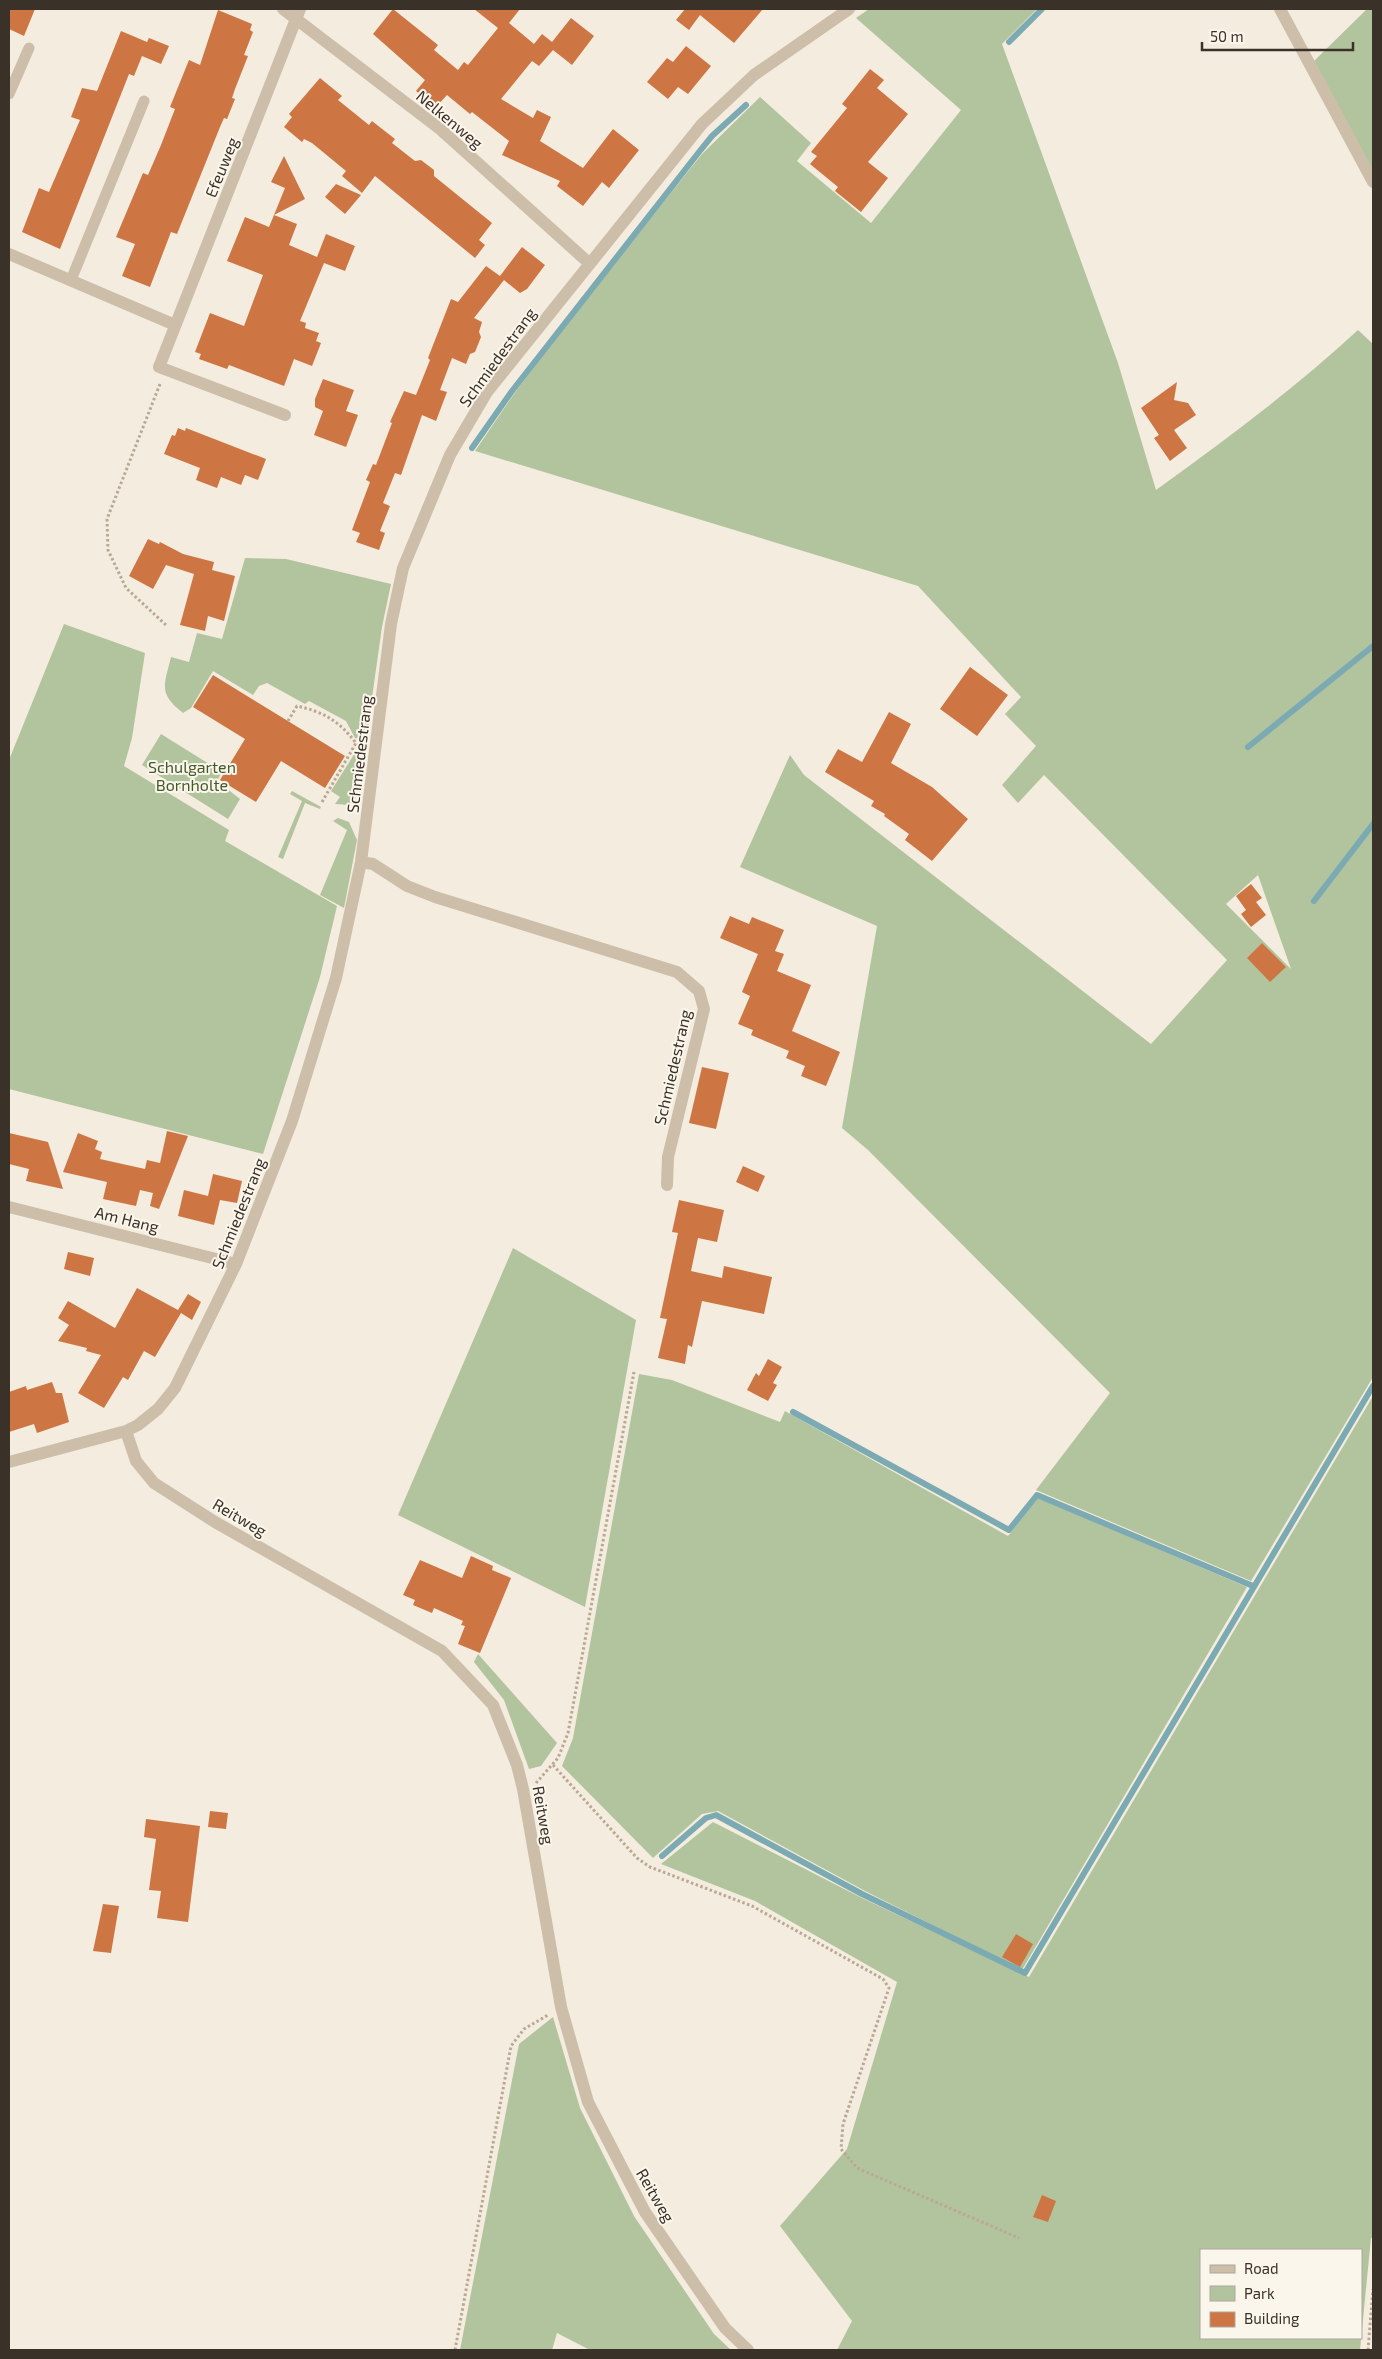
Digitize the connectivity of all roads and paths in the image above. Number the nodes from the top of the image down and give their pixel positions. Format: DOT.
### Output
graph roads {
  1 [pos="283,9"];
  2 [pos="1280,9"];
  3 [pos="838,11"];
  4 [pos="298,15"];
  5 [pos="28,48"];
  6 [pos="9,94"];
  7 [pos="144,100"];
  8 [pos="1373,182"];
  9 [pos="9,254"];
  10 [pos="589,263"];
  11 [pos="71,280"];
  12 [pos="175,326"];
  13 [pos="166,369"];
  14 [pos="285,415"];
  15 [pos="166,625"];
  16 [pos="288,721"];
  17 [pos="356,743"];
  18 [pos="376,751"];
  19 [pos="322,802"];
  20 [pos="361,862"];
  21 [pos="667,1185"];
  22 [pos="9,1207"];
  23 [pos="236,1264"];
  24 [pos="634,1372"];
  25 [pos="126,1431"];
  26 [pos="9,1462"];
  27 [pos="553,1765"];
  28 [pos="523,1789"];
  29 [pos="561,2007"];
  30 [pos="1019,2238"];
  31 [pos="1373,2289"];
  32 [pos="455,2350"];
  33 [pos="748,2350"];
  34 [pos="1368,2350"];
  1 -- 4 [label="street, Nelkenweg"];
  2 -- 8 [label="street"];
  3 -- 10 [label="street, Schmiedestrang"];
  4 -- 10 [label="street, Nelkenweg"];
  4 -- 12 [label="street, Efeuweg"];
  5 -- 6 [label="lane"];
  7 -- 11 [label="lane"];
  9 -- 11 [label="street"];
  10 -- 18 [label="street, Schmiedestrang"];
  11 -- 12 [label="street"];
  12 -- 13 [label="street, Efeuweg"];
  13 -- 14 [label="street"];
  13 -- 15 [label="path"];
  16 -- 17 [label="path"];
  17 -- 18 [label="path"];
  17 -- 19 [label="path"];
  18 -- 20 [label="street, Schmiedestrang"];
  20 -- 21 [label="street, Schmiedestrang"];
  20 -- 23 [label="street, Schmiedestrang"];
  22 -- 23 [label="street, Am Hang"];
  23 -- 25 [label="street, Schmiedestrang"];
  24 -- 27 [label="path"];
  25 -- 26 [label="street, Schmiedestrang"];
  25 -- 28 [label="street, Reitweg"];
  27 -- 28 [label="path"];
  27 -- 30 [label="path"];
  28 -- 29 [label="street, Reitweg"];
  29 -- 32 [label="path"];
  29 -- 33 [label="street, Reitweg"];
  31 -- 34 [label="path"];
}
